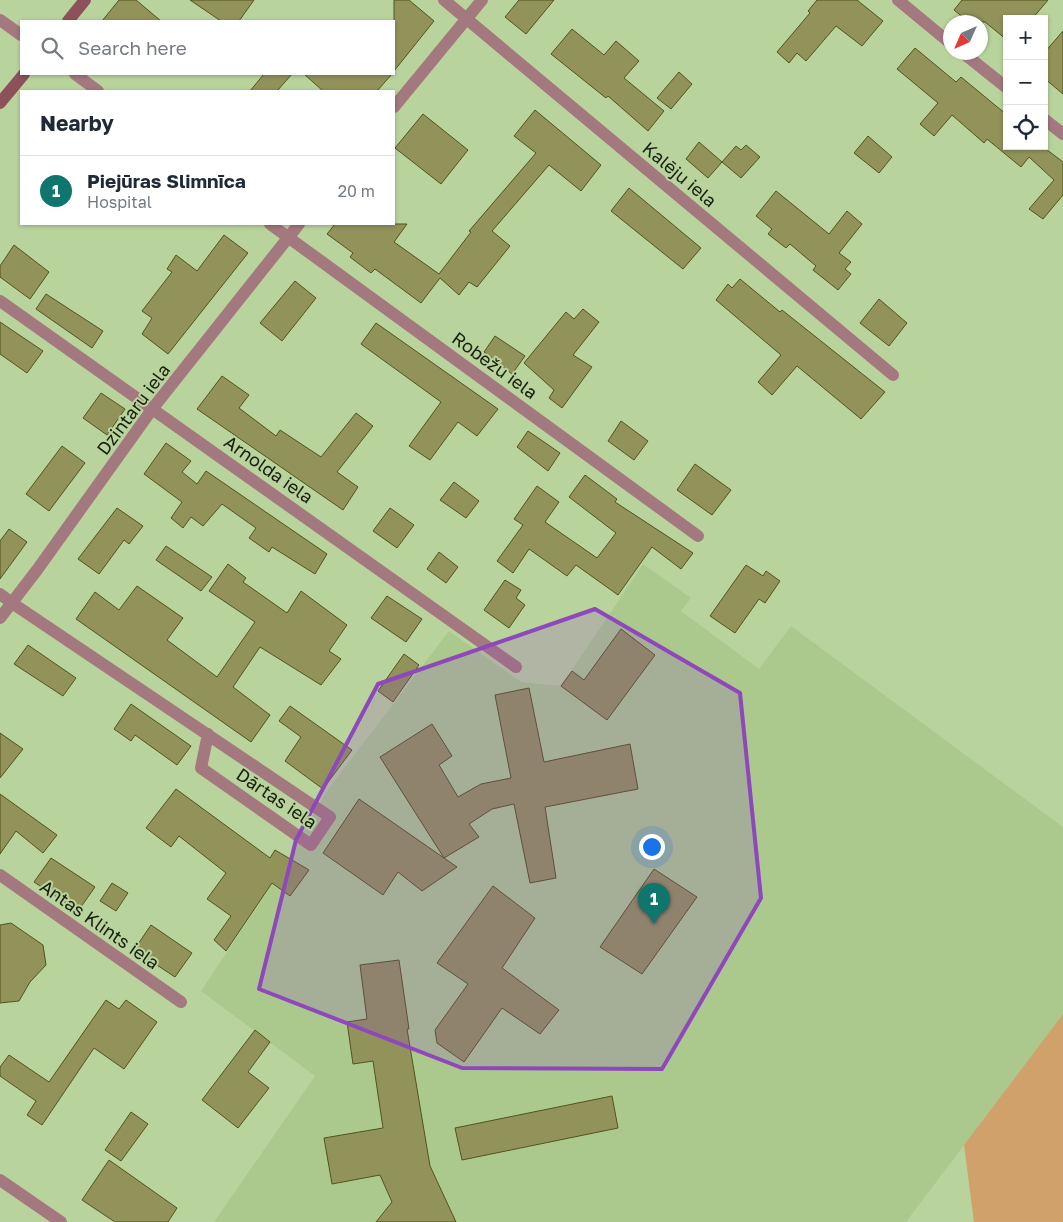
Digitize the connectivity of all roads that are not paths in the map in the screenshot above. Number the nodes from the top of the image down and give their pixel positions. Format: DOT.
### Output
graph roads {
  1 [pos="85,0"];
  2 [pos="444,0"];
  3 [pos="482,0"];
  4 [pos="898,0"];
  5 [pos="466,19"];
  6 [pos="0,20"];
  7 [pos="69,20"];
  8 [pos="20,34"];
  9 [pos="943,37"];
  10 [pos="972,60"];
  11 [pos="23,75"];
  12 [pos="77,75"];
  13 [pos="1003,85"];
  14 [pos="97,90"];
  15 [pos="0,103"];
  16 [pos="395,106"];
  17 [pos="1048,122"];
  18 [pos="1063,134"];
  19 [pos="272,225"];
  20 [pos="297,225"];
  21 [pos="289,236"];
  22 [pos="0,301"];
  23 [pos="893,375"];
  24 [pos="153,408"];
  25 [pos="698,536"];
  26 [pos="0,594"];
  27 [pos="12,603"];
  28 [pos="0,618"];
  29 [pos="516,667"];
  30 [pos="208,734"];
  31 [pos="0,875"];
  32 [pos="181,1002"];
  33 [pos="0,1180"];
  34 [pos="61,1222"];
  1 -- 7 [label="main road"];
  2 -- 5 [label="street, Kalēju iela"];
  3 -- 5 [label="street"];
  4 -- 9 [label="street"];
  5 -- 16 [label="street"];
  5 -- 23 [label="street, Kalēju iela"];
  6 -- 8 [label="street"];
  10 -- 13 [label="street"];
  11 -- 15 [label="main road"];
  12 -- 14 [label="street"];
  17 -- 18 [label="street"];
  19 -- 21 [label="street, Robežu iela"];
  20 -- 21 [label="street, Dzintaru iela"];
  21 -- 24 [label="street, Dzintaru iela"];
  21 -- 25 [label="street, Robežu iela"];
  22 -- 24 [label="street, Arnolda iela"];
  24 -- 27 [label="street, Dzintaru iela"];
  24 -- 29 [label="street, Arnolda iela"];
  26 -- 27 [label="street, Dārtas iela"];
  27 -- 28 [label="street, Dzintaru iela"];
  27 -- 30 [label="street, Dārtas iela"];
  30 -- 30 [label="street, Dārtas iela"];
  31 -- 32 [label="street, Antas Klints iela"];
  33 -- 34 [label="street"];
}
